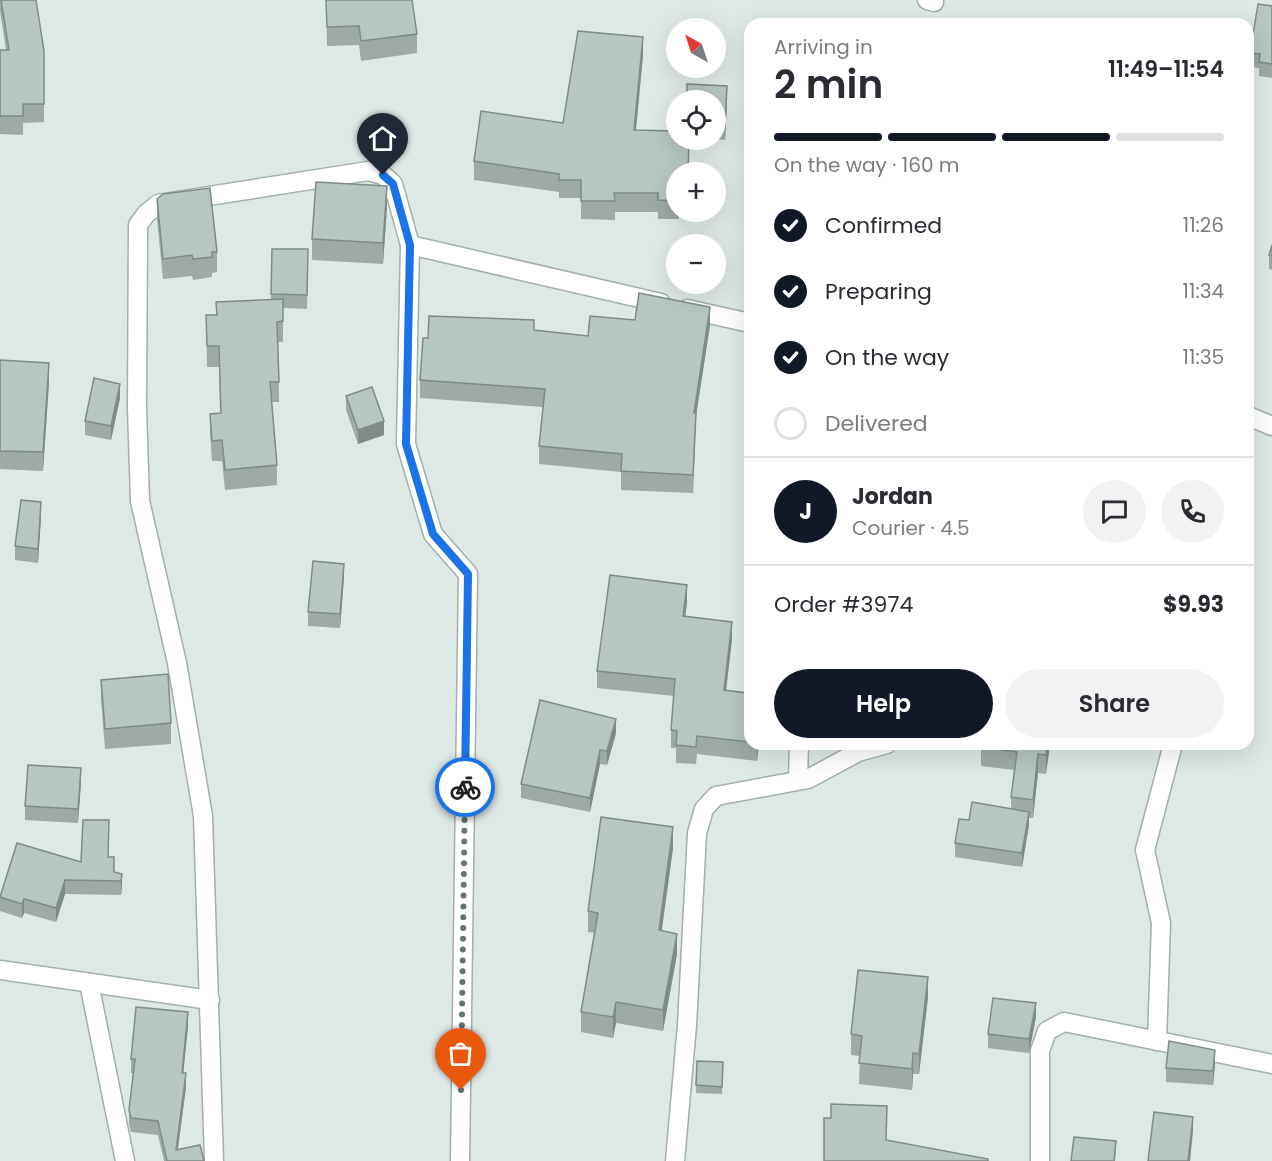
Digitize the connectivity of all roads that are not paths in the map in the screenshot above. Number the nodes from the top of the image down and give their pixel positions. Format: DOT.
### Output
graph roads {
  1 [pos="410,245"];
  2 [pos="744,322"];
  3 [pos="1254,418"];
  4 [pos="1272,426"];
  5 [pos="799,750"];
  6 [pos="865,750"];
  7 [pos="1171,750"];
  8 [pos="798,780"];
  9 [pos="0,970"];
  10 [pos="89,983"];
  11 [pos="210,1000"];
  12 [pos="1157,1041"];
  13 [pos="1272,1064"];
  14 [pos="125,1161"];
  15 [pos="214,1161"];
  16 [pos="460,1161"];
  17 [pos="675,1161"];
  18 [pos="1040,1161"];
  1 -- 2 [label="street"];
  1 -- 11 [label="street"];
  1 -- 16 [label="street"];
  3 -- 4 [label="street"];
  5 -- 8 [label="street"];
  6 -- 8 [label="street"];
  7 -- 12 [label="street"];
  8 -- 17 [label="street"];
  9 -- 10 [label="street"];
  10 -- 11 [label="street"];
  10 -- 14 [label="street"];
  11 -- 15 [label="street"];
  12 -- 13 [label="street"];
  12 -- 18 [label="street"];
}
